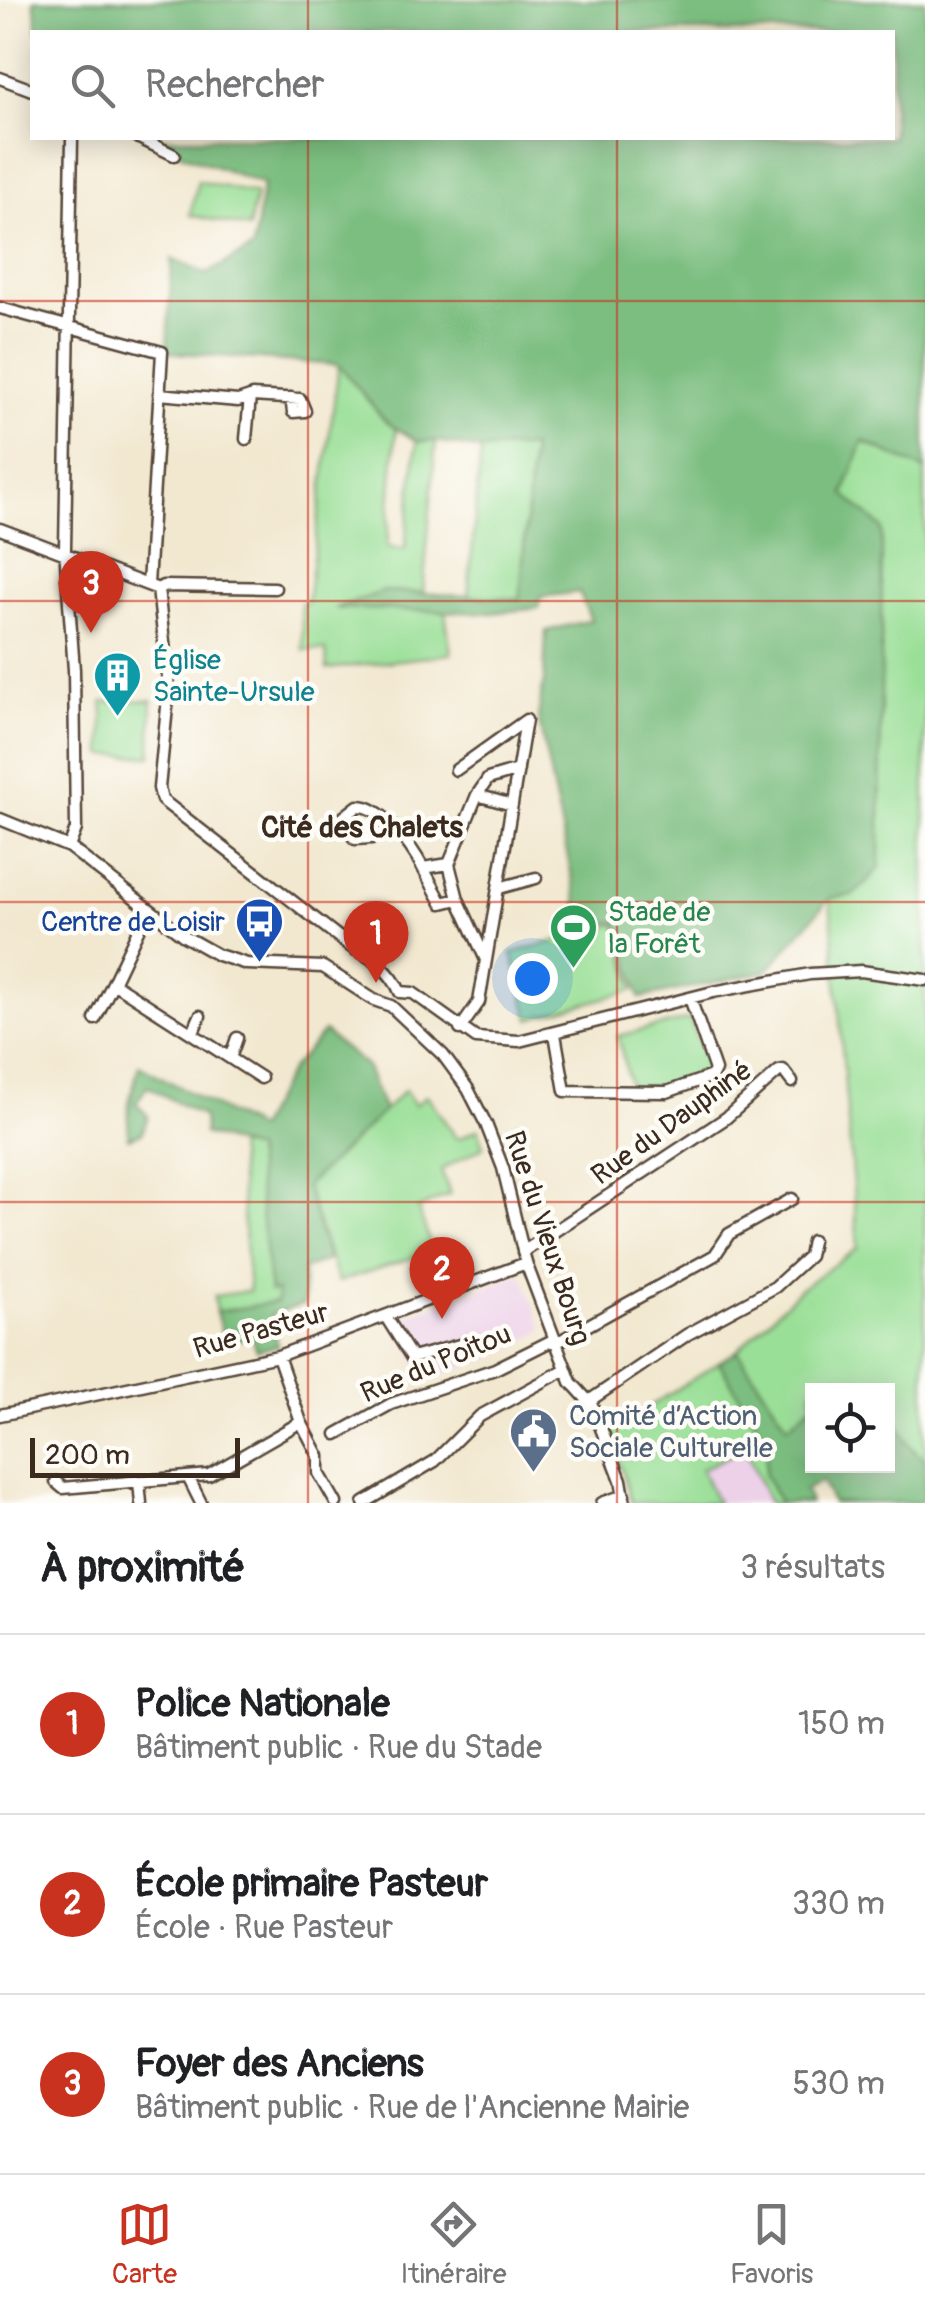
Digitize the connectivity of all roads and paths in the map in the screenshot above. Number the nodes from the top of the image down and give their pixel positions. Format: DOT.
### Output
graph roads {
  1 [pos="0,78"];
  2 [pos="30,89"];
  3 [pos="72,140"];
  4 [pos="143,140"];
  5 [pos="174,155"];
  6 [pos="0,308"];
  7 [pos="70,327"];
  8 [pos="160,394"];
  9 [pos="250,397"];
  10 [pos="291,398"];
  11 [pos="246,439"];
  12 [pos="0,529"];
  13 [pos="66,556"];
  14 [pos="153,587"];
  15 [pos="275,588"];
  16 [pos="456,770"];
  17 [pos="518,770"];
  18 [pos="477,795"];
  19 [pos="512,806"];
  20 [pos="0,818"];
  21 [pos="392,829"];
  22 [pos="68,848"];
  23 [pos="449,864"];
  24 [pos="423,868"];
  25 [pos="536,878"];
  26 [pos="499,888"];
  27 [pos="458,899"];
  28 [pos="148,909"];
  29 [pos="486,962"];
  30 [pos="925,980"];
  31 [pos="113,983"];
  32 [pos="400,992"];
  33 [pos="690,998"];
  34 [pos="391,1006"];
  35 [pos="200,1016"];
  36 [pos="95,1019"];
  37 [pos="460,1029"];
  38 [pos="192,1034"];
  39 [pos="555,1034"];
  40 [pos="237,1038"];
  41 [pos="230,1058"];
  42 [pos="261,1078"];
  43 [pos="792,1082"];
  44 [pos="792,1199"];
  45 [pos="812,1241"];
  46 [pos="524,1258"];
  47 [pos="386,1316"];
  48 [pos="555,1341"];
  49 [pos="467,1343"];
  50 [pos="278,1356"];
  51 [pos="566,1369"];
  52 [pos="589,1401"];
  53 [pos="0,1416"];
  54 [pos="301,1422"];
  55 [pos="337,1434"];
  56 [pos="188,1477"];
  57 [pos="56,1482"];
  58 [pos="139,1482"];
  59 [pos="624,1499"];
  60 [pos="141,1503"];
  61 [pos="201,1503"];
  62 [pos="336,1503"];
  63 [pos="364,1503"];
  64 [pos="602,1503"];
  1 -- 2 [label="street"];
  3 -- 7 [label="street"];
  4 -- 5 [label="street"];
  6 -- 7 [label="street"];
  7 -- 8 [label="street"];
  7 -- 13 [label="street"];
  8 -- 9 [label="street"];
  8 -- 14 [label="street"];
  9 -- 10 [label="street"];
  9 -- 11 [label="street"];
  12 -- 13 [label="street"];
  13 -- 14 [label="street"];
  13 -- 22 [label="street"];
  14 -- 15 [label="street"];
  14 -- 32 [label="street"];
  16 -- 17 [label="street"];
  17 -- 18 [label="street"];
  17 -- 19 [label="street"];
  18 -- 19 [label="street"];
  18 -- 23 [label="street"];
  19 -- 26 [label="street"];
  20 -- 22 [label="street, Rue du Vieux Bourg"];
  21 -- 21 [label="street"];
  21 -- 24 [label="street"];
  22 -- 28 [label="street, Rue du Vieux Bourg"];
  23 -- 24 [label="street"];
  23 -- 27 [label="street"];
  24 -- 27 [label="street"];
  25 -- 26 [label="street"];
  26 -- 29 [label="street"];
  27 -- 29 [label="street"];
  28 -- 31 [label="street"];
  28 -- 34 [label="street, Rue du Vieux Bourg"];
  29 -- 37 [label="street"];
  30 -- 33 [label="street"];
  31 -- 36 [label="street"];
  31 -- 38 [label="street"];
  32 -- 34 [label="street"];
  32 -- 37 [label="street"];
  33 -- 39 [label="street"];
  33 -- 39 [label="street"];
  34 -- 46 [label="street, Rue du Vieux Bourg"];
  35 -- 38 [label="street"];
  37 -- 39 [label="street"];
  38 -- 41 [label="street"];
  40 -- 41 [label="street"];
  41 -- 42 [label="street"];
  43 -- 46 [label="street, Rue du Dauphiné"];
  44 -- 48 [label="street, Rue du Poitou"];
  45 -- 52 [label="street"];
  46 -- 47 [label="street, Rue Pasteur"];
  46 -- 48 [label="street, Rue du Vieux Bourg"];
  47 -- 49 [label="street"];
  47 -- 50 [label="street, Rue Pasteur"];
  48 -- 51 [label="street, Rue du Vieux Bourg"];
  48 -- 55 [label="street, Rue du Poitou"];
  50 -- 53 [label="street, Rue Pasteur"];
  50 -- 54 [label="street"];
  51 -- 52 [label="street, Rue du Vieux Bourg"];
  51 -- 63 [label="street"];
  52 -- 59 [label="street, Rue du Vieux Bourg"];
  54 -- 56 [label="street"];
  54 -- 62 [label="street"];
  56 -- 58 [label="street"];
  56 -- 61 [label="street"];
  57 -- 58 [label="street"];
  58 -- 60 [label="street"];
  59 -- 64 [label="street"];
}
